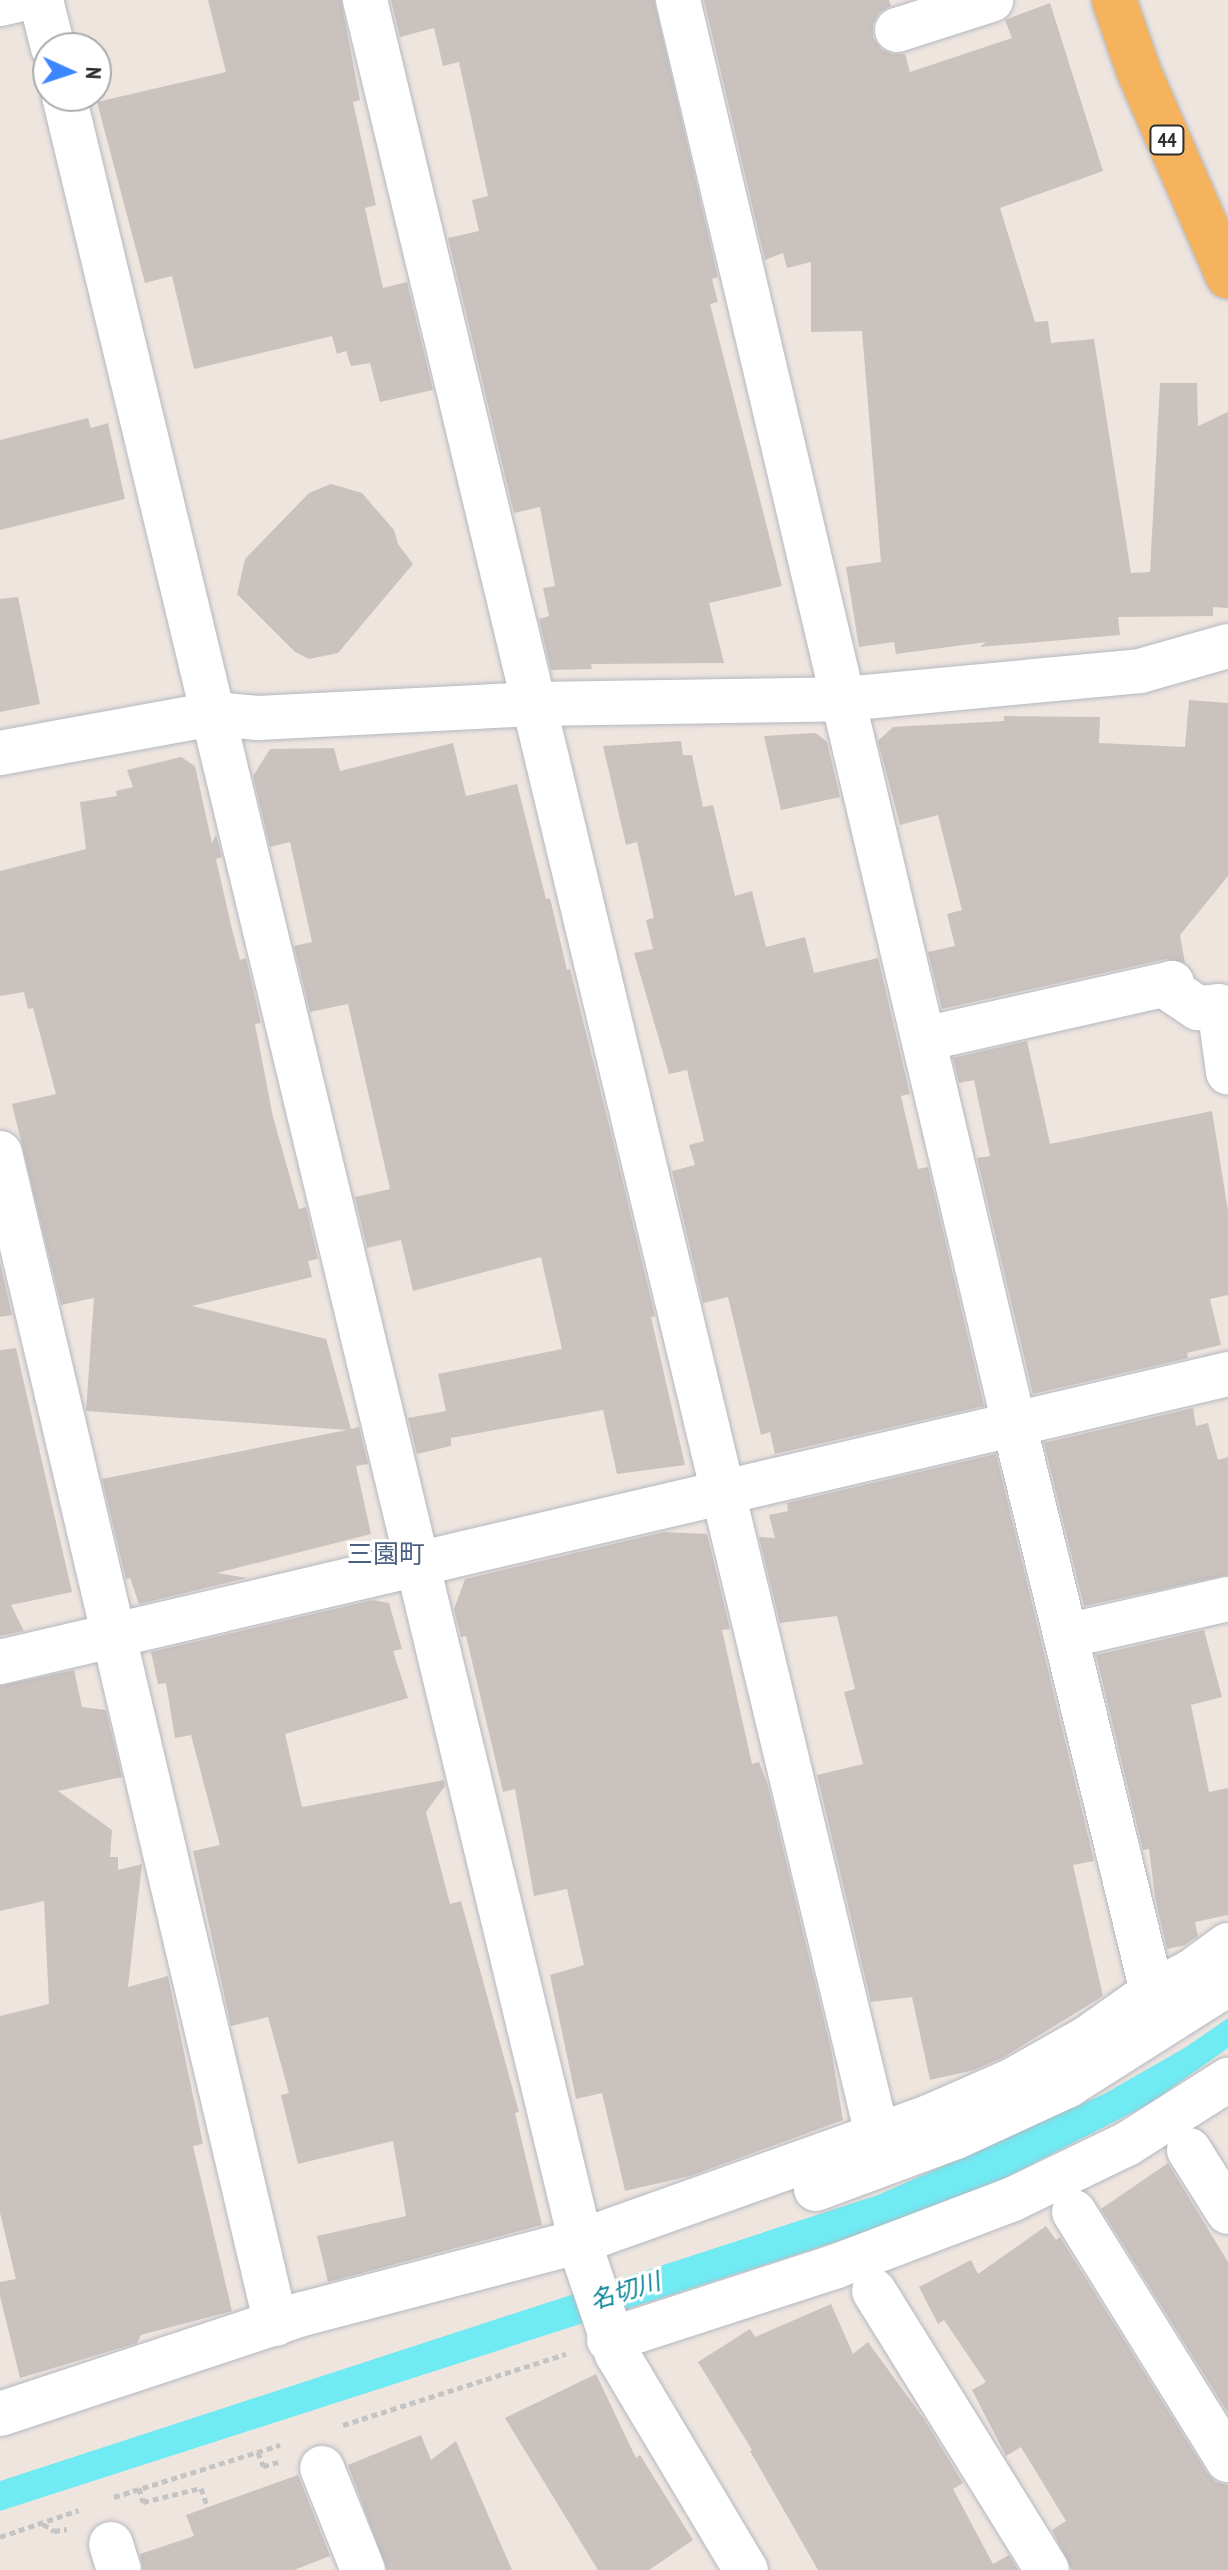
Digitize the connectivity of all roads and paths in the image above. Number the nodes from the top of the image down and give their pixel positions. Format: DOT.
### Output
graph roads {
  1 [pos="18,0"];
  2 [pos="41,0"];
  3 [pos="365,0"];
  4 [pos="678,0"];
  5 [pos="991,0"];
  6 [pos="1114,0"];
  7 [pos="0,4"];
  8 [pos="897,30"];
  9 [pos="49,32"];
  10 [pos="68,112"];
  11 [pos="1228,277"];
  12 [pos="1228,646"];
  13 [pos="844,699"];
  14 [pos="535,704"];
  15 [pos="213,714"];
  16 [pos="0,753"];
  17 [pos="1224,1006"];
  18 [pos="924,1039"];
  19 [pos="1228,1072"];
  20 [pos="0,1153"];
  21 [pos="1228,1374"];
  22 [pos="1014,1424"];
  23 [pos="720,1493"];
  24 [pos="417,1565"];
  25 [pos="1228,1599"];
  26 [pos="115,1635"];
  27 [pos="1066,1636"];
  28 [pos="0,1662"];
  29 [pos="1228,1945"];
  30 [pos="1228,1984"];
  31 [pos="1152,1992"];
  32 [pos="1228,2080"];
  33 [pos="877,2134"];
  34 [pos="1189,2150"];
  35 [pos="1074,2212"];
  36 [pos="1228,2212"];
  37 [pos="585,2258"];
  38 [pos="874,2291"];
  39 [pos="276,2324"];
  40 [pos="608,2334"];
  41 [pos="0,2414"];
  42 [pos="1228,2460"];
  43 [pos="322,2468"];
  44 [pos="139,2488"];
  45 [pos="208,2508"];
  46 [pos="363,2570"];
  47 [pos="746,2570"];
  48 [pos="1047,2570"];
  1 -- 7 [label="street"];
  2 -- 9 [label="street"];
  3 -- 14 [label="street"];
  4 -- 13 [label="street"];
  5 -- 8 [label="street"];
  6 -- 11 [label="main road, 44"];
  10 -- 15 [label="street"];
  12 -- 13 [label="street"];
  13 -- 14 [label="street"];
  13 -- 18 [label="street"];
  14 -- 15 [label="street"];
  14 -- 23 [label="street"];
  15 -- 16 [label="street"];
  15 -- 24 [label="street"];
  17 -- 18 [label="street"];
  17 -- 19 [label="street"];
  18 -- 22 [label="street"];
  20 -- 26 [label="street"];
  21 -- 22 [label="street"];
  22 -- 23 [label="street"];
  22 -- 27 [label="street"];
  23 -- 24 [label="street"];
  23 -- 33 [label="street"];
  24 -- 26 [label="street"];
  24 -- 37 [label="street"];
  25 -- 27 [label="street"];
  26 -- 28 [label="street"];
  26 -- 39 [label="street"];
  27 -- 31 [label="street"];
  29 -- 31 [label="street"];
  30 -- 37 [label="street"];
  31 -- 33 [label="street"];
  32 -- 40 [label="street"];
  33 -- 37 [label="street"];
  34 -- 36 [label="street"];
  35 -- 42 [label="street"];
  37 -- 39 [label="street"];
  37 -- 40 [label="street"];
  38 -- 48 [label="street"];
  39 -- 41 [label="street"];
  40 -- 47 [label="street"];
  43 -- 46 [label="street"];
  44 -- 45 [label="path"];
}
